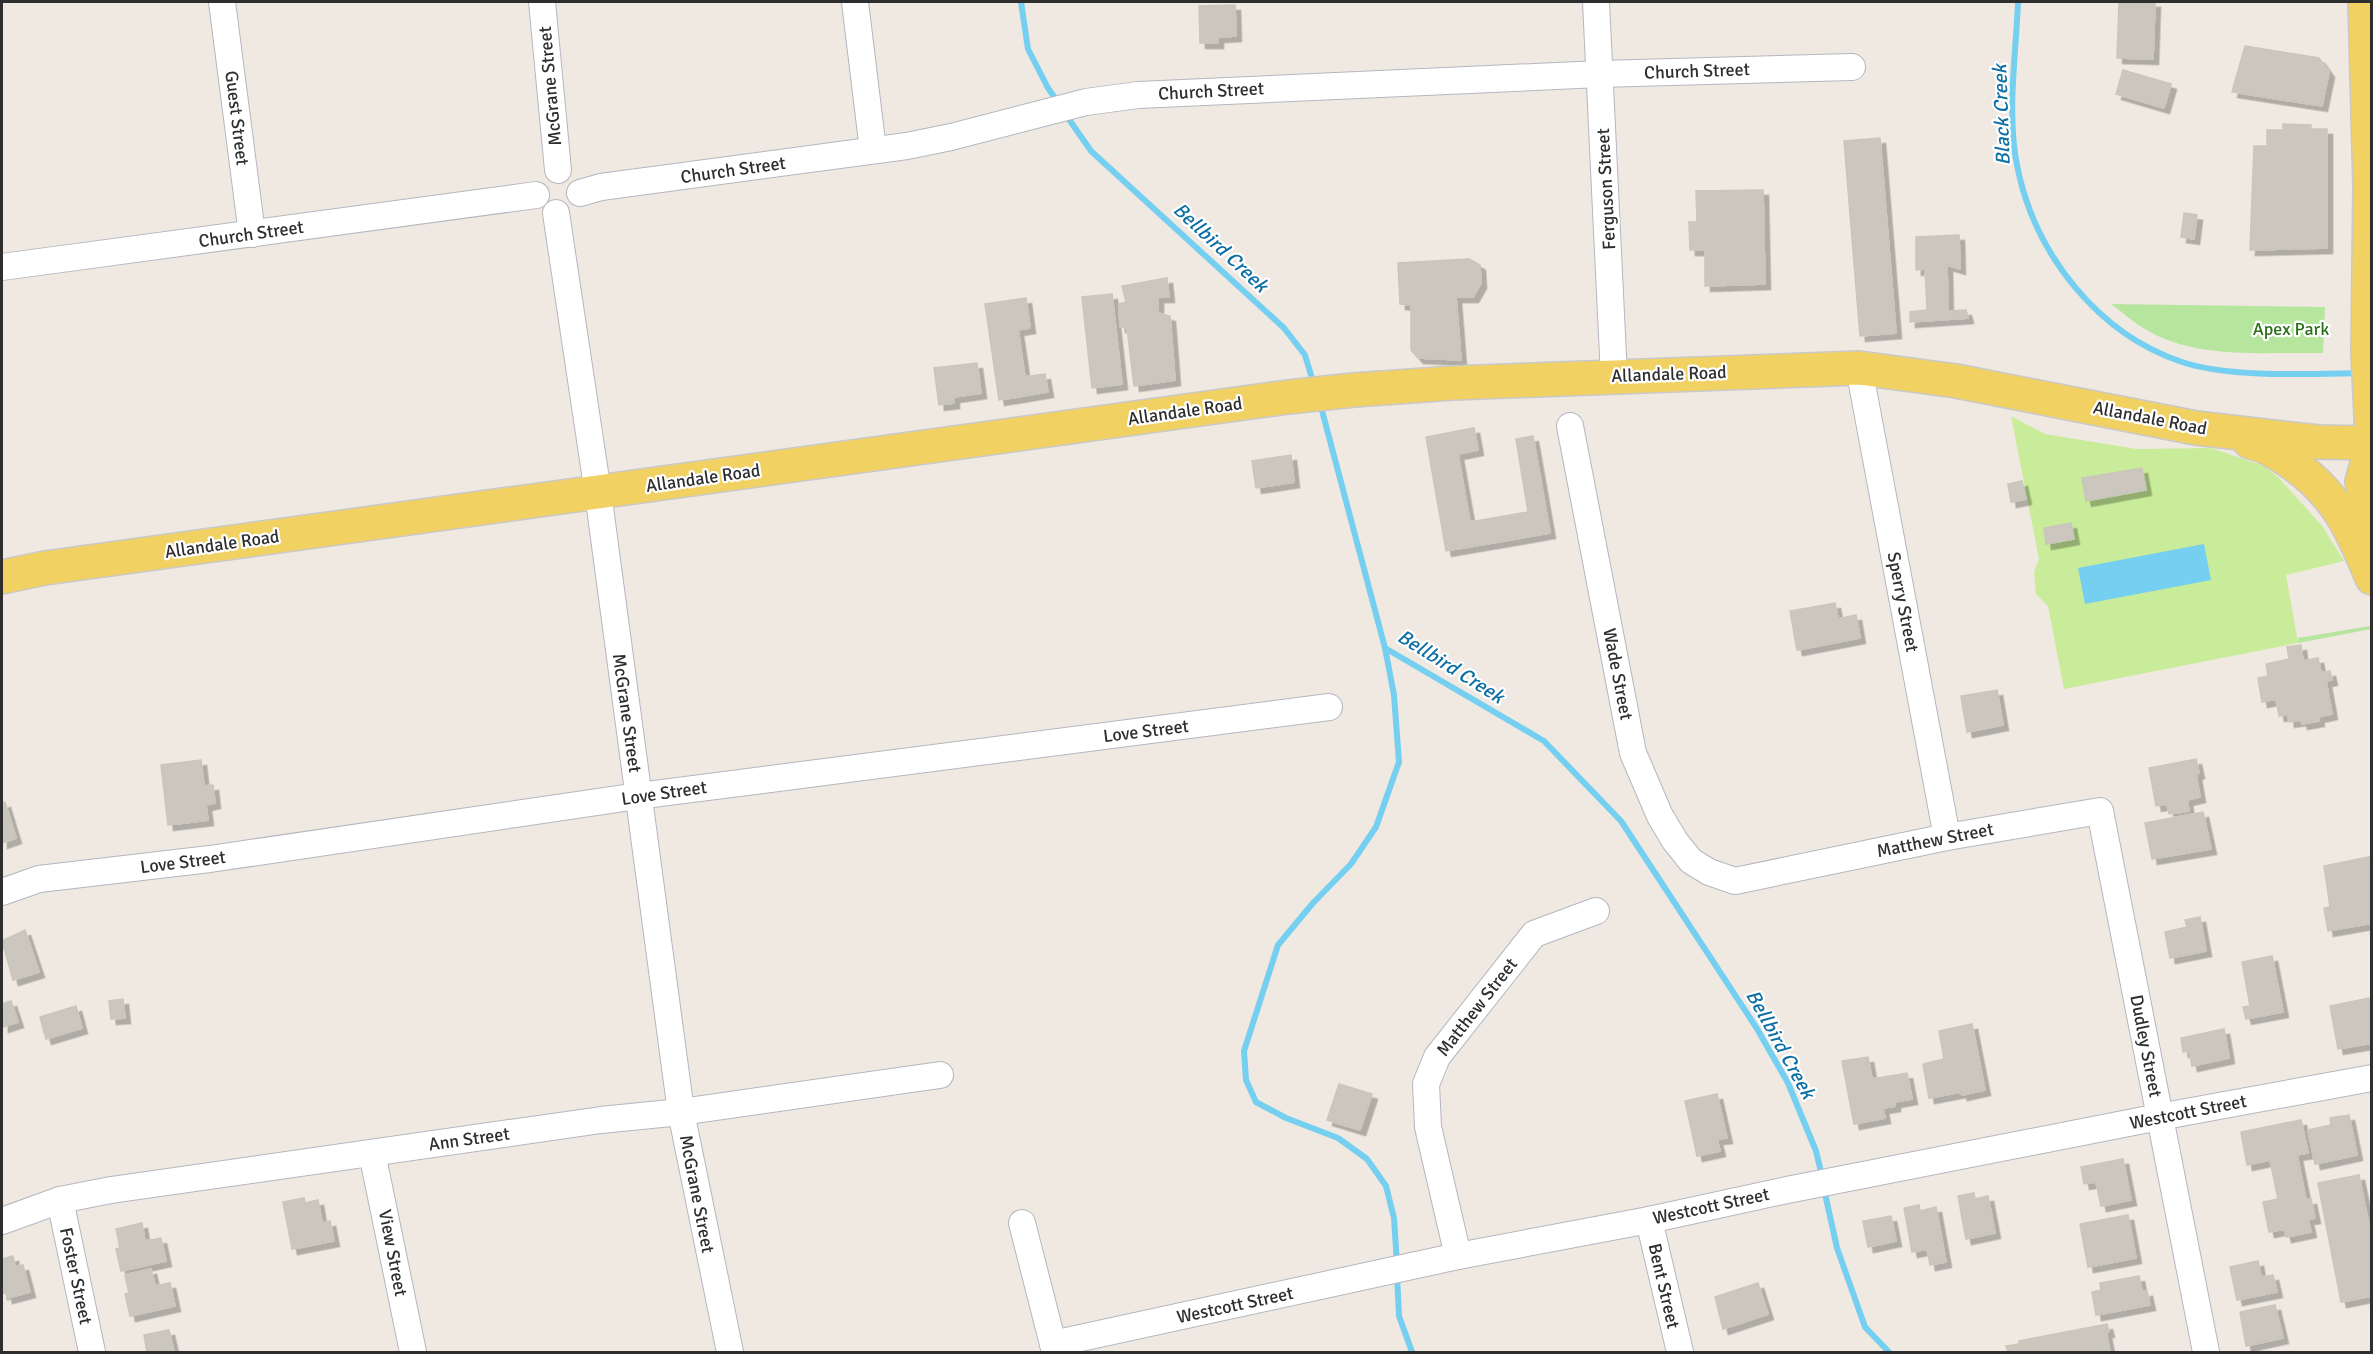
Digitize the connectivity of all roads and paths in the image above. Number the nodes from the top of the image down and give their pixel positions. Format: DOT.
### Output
graph roads {
  1 [pos="222,2"];
  2 [pos="542,2"];
  3 [pos="855,2"];
  4 [pos="1596,2"];
  5 [pos="2365,2"];
  6 [pos="1852,67"];
  7 [pos="1600,74"];
  8 [pos="873,150"];
  9 [pos="558,170"];
  10 [pos="2371,187"];
  11 [pos="580,194"];
  12 [pos="536,195"];
  13 [pos="556,213"];
  14 [pos="252,234"];
  15 [pos="2,267"];
  16 [pos="1859,368"];
  17 [pos="1614,377"];
  18 [pos="1570,426"];
  19 [pos="2196,428"];
  20 [pos="2372,436"];
  21 [pos="2372,444"];
  22 [pos="598,492"];
  23 [pos="2372,532"];
  24 [pos="2,577"];
  25 [pos="2372,578"];
  26 [pos="1329,707"];
  27 [pos="638,796"];
  28 [pos="2100,811"];
  29 [pos="1947,837"];
  30 [pos="1735,881"];
  31 [pos="2,892"];
  32 [pos="1596,911"];
  33 [pos="940,1075"];
  34 [pos="2372,1078"];
  35 [pos="681,1112"];
  36 [pos="2159,1117"];
  37 [pos="372,1153"];
  38 [pos="60,1200"];
  39 [pos="1649,1220"];
  40 [pos="2,1221"];
  41 [pos="1022,1223"];
  42 [pos="1458,1256"];
  43 [pos="1054,1348"];
  44 [pos="92,1353"];
  45 [pos="413,1353"];
  46 [pos="730,1353"];
  47 [pos="1680,1353"];
  48 [pos="2206,1353"];
  1 -- 14 [label="street, Guest Street"];
  2 -- 9 [label="street, McGrane Street"];
  3 -- 8 [label="street"];
  4 -- 7 [label="street, Ferguson Street"];
  5 -- 10 [label="main road"];
  6 -- 7 [label="street, Church Street"];
  7 -- 8 [label="street, Church Street"];
  7 -- 17 [label="street, Ferguson Street"];
  8 -- 11 [label="street, Church Street"];
  9 -- 11 [label="street"];
  9 -- 12 [label="street"];
  10 -- 20 [label="main road"];
  11 -- 13 [label="street"];
  12 -- 13 [label="street"];
  12 -- 14 [label="street, Church Street"];
  13 -- 22 [label="street, McGrane Street"];
  14 -- 15 [label="street, Church Street"];
  16 -- 17 [label="main road, Allandale Road"];
  16 -- 19 [label="main road, Allandale Road"];
  16 -- 29 [label="street, Sperry Street"];
  17 -- 22 [label="main road, Allandale Road"];
  18 -- 30 [label="street, Wade Street"];
  19 -- 21 [label="main road, Allandale Road"];
  19 -- 25 [label="main road"];
  21 -- 23 [label="main road"];
  22 -- 24 [label="main road, Allandale Road"];
  22 -- 27 [label="street, McGrane Street"];
  26 -- 27 [label="street, Love Street"];
  27 -- 31 [label="street, Love Street"];
  27 -- 35 [label="street, McGrane Street"];
  28 -- 29 [label="street, Matthew Street"];
  28 -- 36 [label="street, Dudley Street"];
  29 -- 30 [label="street, Matthew Street"];
  32 -- 42 [label="street, Matthew Street"];
  33 -- 35 [label="street, Ann Street"];
  34 -- 36 [label="street, Westcott Street"];
  35 -- 37 [label="street, Ann Street"];
  35 -- 46 [label="street, McGrane Street"];
  36 -- 39 [label="street, Westcott Street"];
  36 -- 48 [label="street, Dudley Street"];
  37 -- 38 [label="street, Ann Street"];
  37 -- 45 [label="street, View Street"];
  38 -- 40 [label="street, Ann Street"];
  38 -- 44 [label="street, Foster Street"];
  39 -- 42 [label="street, Westcott Street"];
  39 -- 47 [label="street, Bent Street"];
  41 -- 43 [label="street"];
  42 -- 43 [label="street, Westcott Street"];
}
